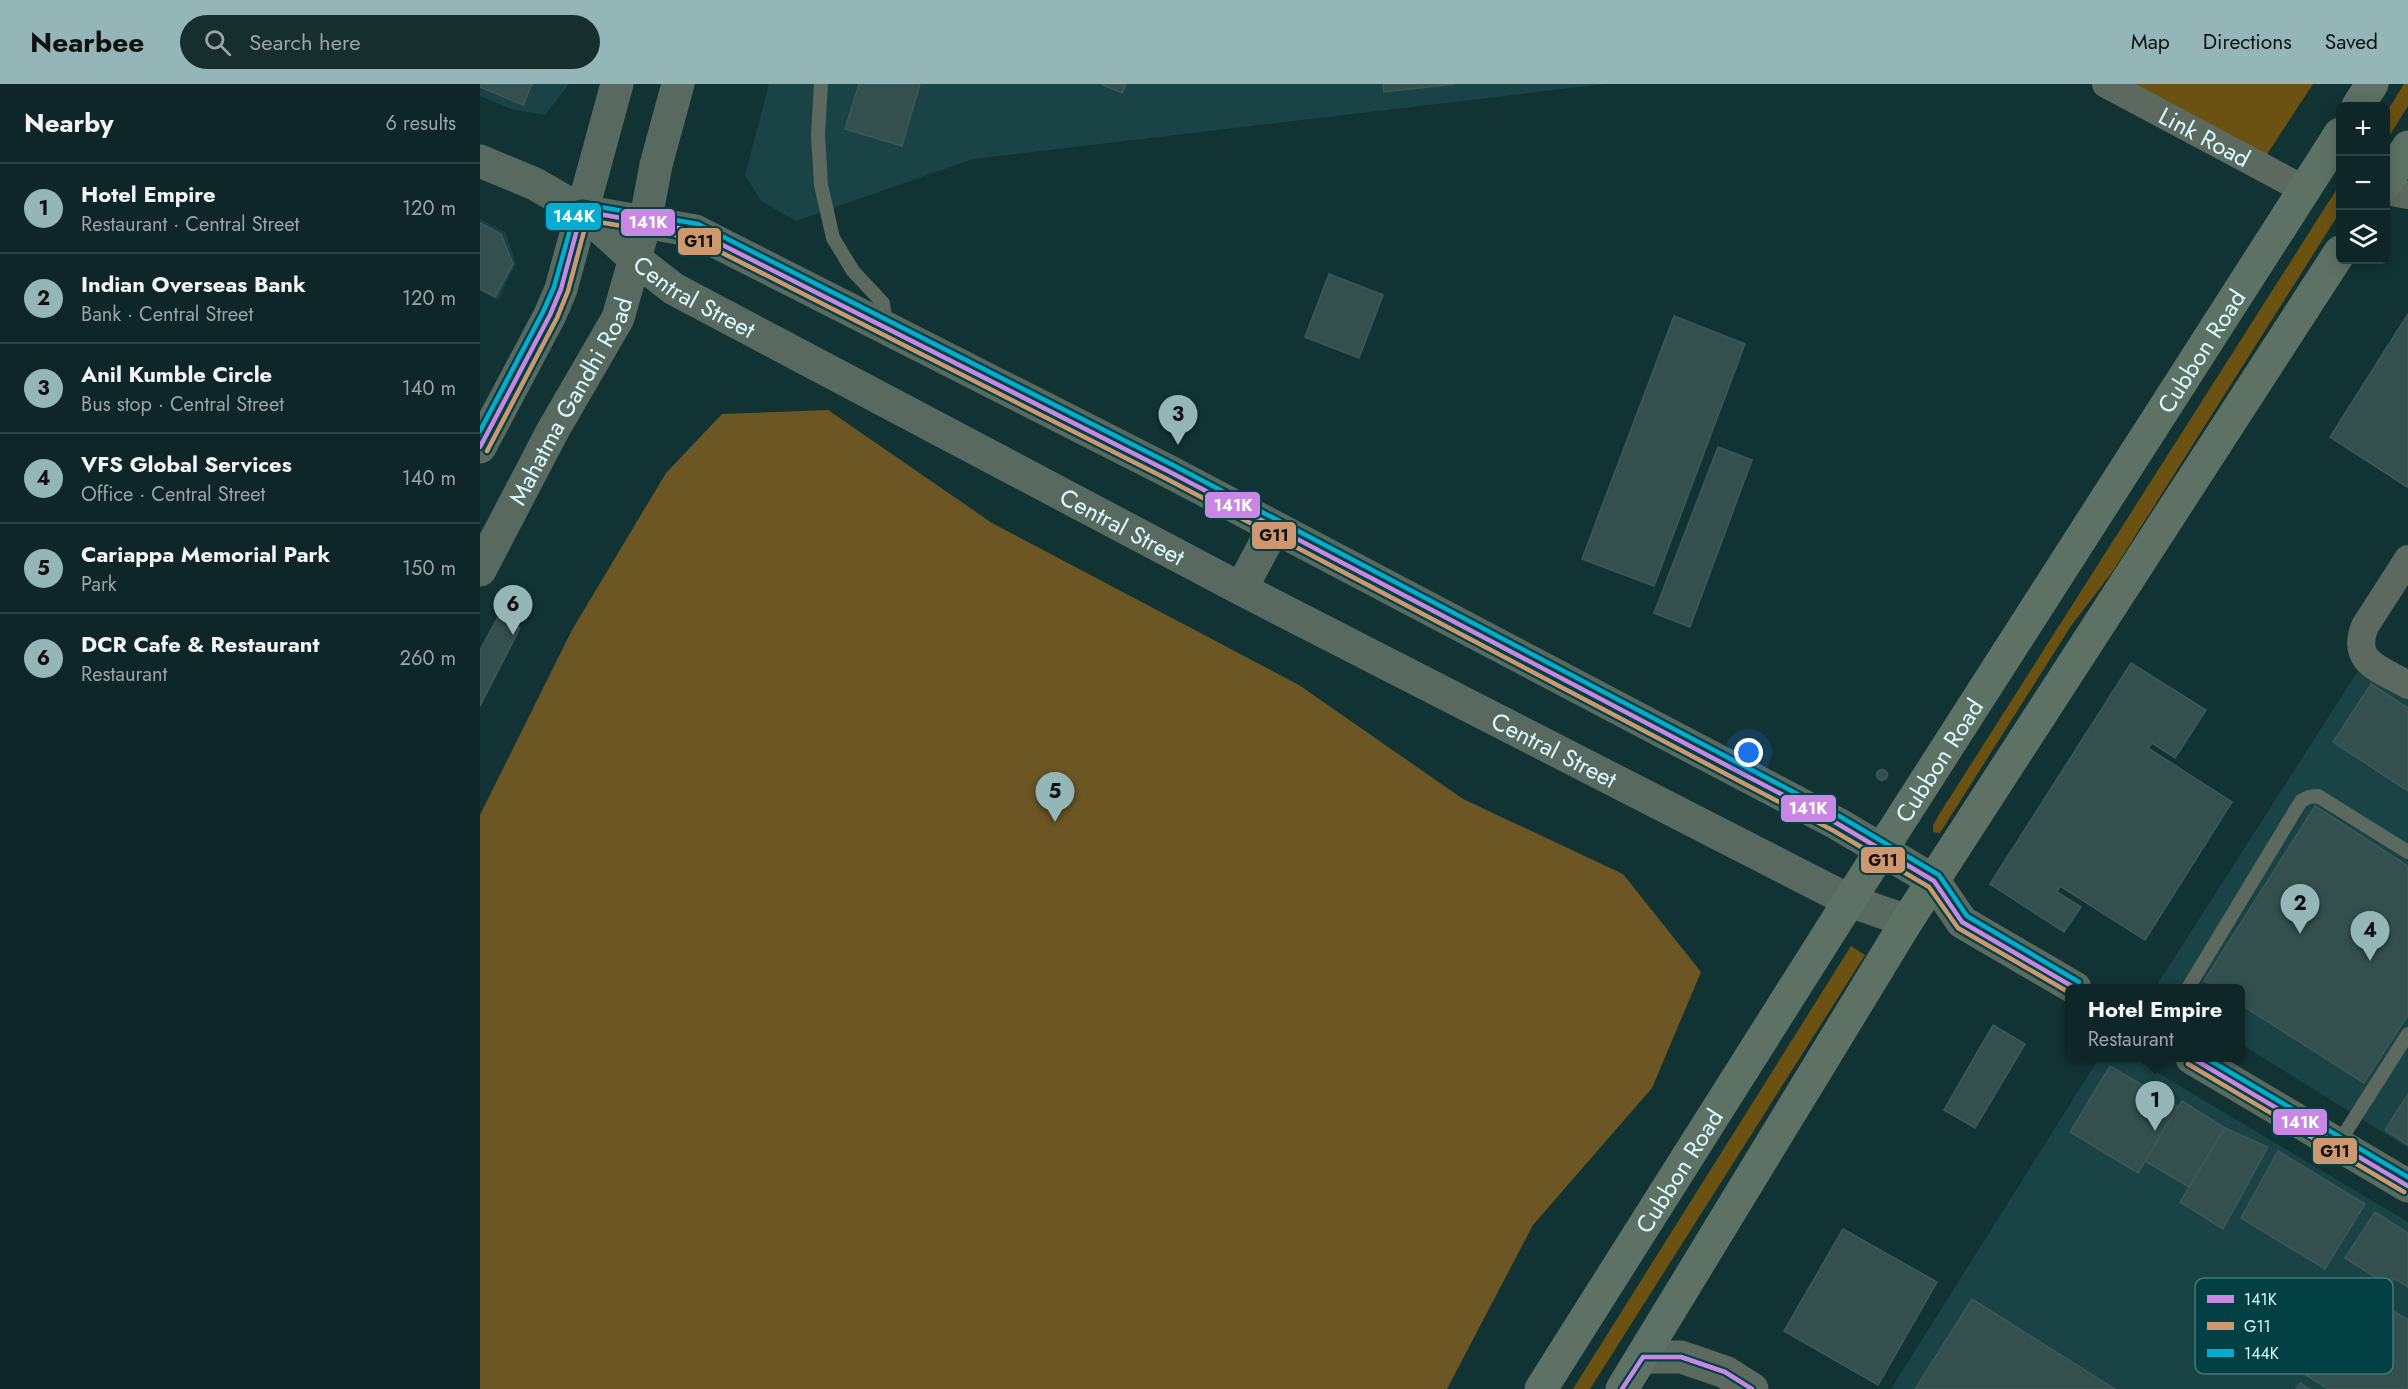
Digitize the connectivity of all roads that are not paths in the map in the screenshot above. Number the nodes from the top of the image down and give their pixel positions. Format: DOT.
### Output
graph roads {
  1 [pos="617,84"];
  2 [pos="678,84"];
  3 [pos="821,84"];
  4 [pos="2106,84"];
  5 [pos="2372,84"];
  6 [pos="2361,102"];
  7 [pos="2336,140"];
  8 [pos="2408,147"];
  9 [pos="480,161"];
  10 [pos="2390,175"];
  11 [pos="2305,190"];
  12 [pos="2390,192"];
  13 [pos="2408,195"];
  14 [pos="582,211"];
  15 [pos="645,223"];
  16 [pos="2336,258"];
  17 [pos="635,259"];
  18 [pos="887,328"];
  19 [pos="480,447"];
  20 [pos="1274,527"];
  21 [pos="2408,559"];
  22 [pos="480,570"];
  23 [pos="1241,589"];
  24 [pos="2408,686"];
  25 [pos="1882,849"];
  26 [pos="2408,852"];
  27 [pos="1934,881"];
  28 [pos="1850,901"];
  29 [pos="1906,921"];
  30 [pos="1962,922"];
  31 [pos="2068,984"];
  32 [pos="2190,984"];
  33 [pos="2408,1034"];
  34 [pos="2199,1062"];
  35 [pos="2338,1144"];
  36 [pos="2408,1186"];
  37 [pos="1643,1357"];
  38 [pos="1541,1389"];
  39 [pos="1622,1389"];
  40 [pos="1752,1389"];
  1 -- 14 [label="main road"];
  2 -- 15 [label="main road, Mahatma Gandhi Road"];
  3 -- 18 [label="lane"];
  4 -- 11 [label="street, Link Road"];
  5 -- 6 [label="main road"];
  7 -- 11 [label="main road, Cubbon Road"];
  8 -- 10 [label="main road"];
  9 -- 14 [label="main road"];
  11 -- 25 [label="main road, Cubbon Road"];
  12 -- 13 [label="street"];
  14 -- 15 [label="main road, Central Street"];
  14 -- 17 [label="main road, Central Street"];
  14 -- 19 [label="main road"];
  15 -- 17 [label="main road, Mahatma Gandhi Road"];
  15 -- 18 [label="main road, Central Street"];
  16 -- 27 [label="main road"];
  17 -- 22 [label="main road, Mahatma Gandhi Road"];
  17 -- 23 [label="main road, Central Street"];
  18 -- 20 [label="main road, Central Street"];
  20 -- 23 [label="main road"];
  20 -- 25 [label="main road, Central Street"];
  21 -- 24 [label="street"];
  23 -- 28 [label="main road, Central Street"];
  25 -- 27 [label="main road, Central Street"];
  25 -- 28 [label="main road, Cubbon Road"];
  26 -- 32 [label="lane"];
  27 -- 29 [label="main road"];
  27 -- 30 [label="street, Central Street"];
  28 -- 29 [label="main road, Central Street"];
  28 -- 38 [label="main road, Cubbon Road"];
  29 -- 30 [label="street, Central Street"];
  29 -- 37 [label="main road"];
  30 -- 31 [label="street, Central Street"];
  33 -- 35 [label="lane"];
  34 -- 35 [label="street"];
  35 -- 36 [label="street"];
  37 -- 39 [label="main road"];
  37 -- 40 [label="street"];
}
